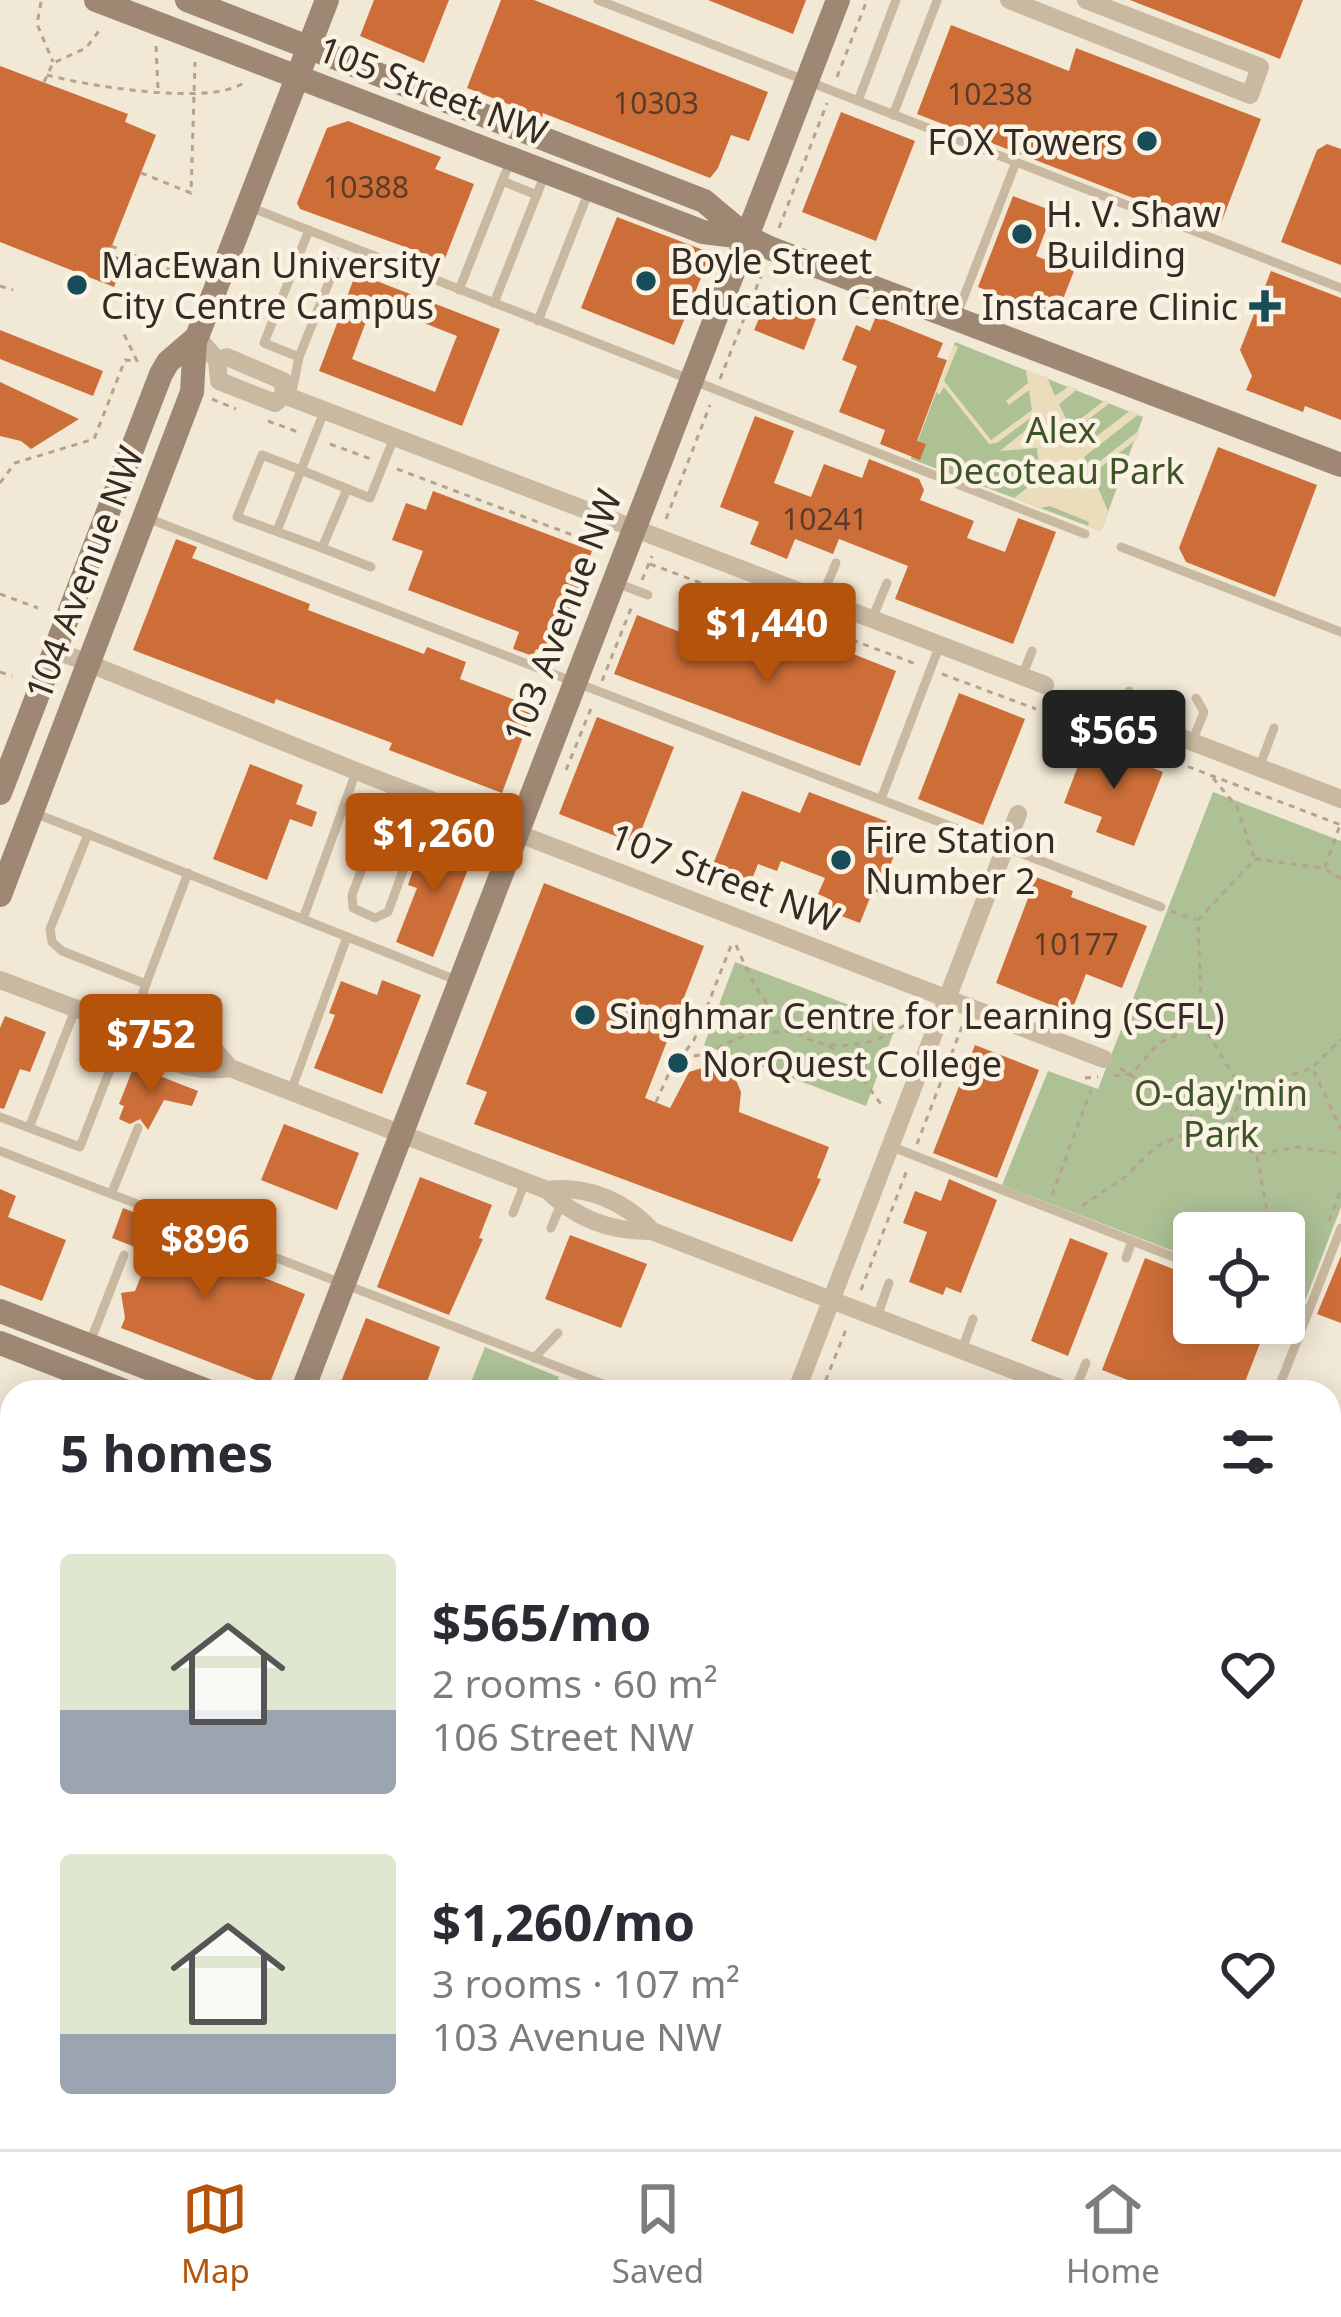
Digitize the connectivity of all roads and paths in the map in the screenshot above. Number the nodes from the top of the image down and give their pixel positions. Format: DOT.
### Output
graph roads {
  1 [pos="96,0"];
  2 [pos="188,0"];
  3 [pos="327,0"];
  4 [pos="598,0"];
  5 [pos="838,0"];
  6 [pos="896,0"];
  7 [pos="936,0"];
  8 [pos="1009,0"];
  9 [pos="1086,0"];
  10 [pos="41,2"];
  11 [pos="103,26"];
  12 [pos="156,46"];
  13 [pos="309,46"];
  14 [pos="195,62"];
  15 [pos="53,63"];
  16 [pos="47,75"];
  17 [pos="297,77"];
  18 [pos="807,81"];
  19 [pos="44,82"];
  20 [pos="244,82"];
  21 [pos="158,89"];
  22 [pos="195,94"];
  23 [pos="858,101"];
  24 [pos="893,115"];
  25 [pos="1016,162"];
  26 [pos="506,170"];
  27 [pos="141,173"];
  28 [pos="542,183"];
  29 [pos="590,189"];
  30 [pos="247,206"];
  31 [pos="309,230"];
  32 [pos="747,237"];
  33 [pos="112,246"];
  34 [pos="337,262"];
  35 [pos="171,270"];
  36 [pos="0,286"];
  37 [pos="1341,288"];
  38 [pos="13,290"];
  39 [pos="460,290"];
  40 [pos="494,303"];
  41 [pos="956,317"];
  42 [pos="538,320"];
  43 [pos="124,334"];
  44 [pos="196,339"];
  45 [pos="299,357"];
  46 [pos="692,381"];
  47 [pos="288,396"];
  48 [pos="326,408"];
  49 [pos="395,435"];
  50 [pos="1341,465"];
  51 [pos="301,470"];
  52 [pos="0,483"];
  53 [pos="347,489"];
  54 [pos="145,517"];
  55 [pos="635,528"];
  56 [pos="277,531"];
  57 [pos="1080,535"];
  58 [pos="1121,547"];
  59 [pos="322,548"];
  60 [pos="836,563"];
  61 [pos="371,567"];
  62 [pos="761,576"];
  63 [pos="614,582"];
  64 [pos="887,583"];
  65 [pos="0,594"];
  66 [pos="648,595"];
  67 [pos="821,599"];
  68 [pos="38,608"];
  69 [pos="872,619"];
  70 [pos="740,631"];
  71 [pos="1341,632"];
  72 [pos="940,645"];
  73 [pos="56,650"];
  74 [pos="1032,651"];
  75 [pos="88,664"];
  76 [pos="0,672"];
  77 [pos="12,676"];
  78 [pos="1022,676"];
  79 [pos="575,683"];
  80 [pos="1045,685"];
  81 [pos="1130,691"];
  82 [pos="1196,698"];
  83 [pos="1096,705"];
  84 [pos="1166,706"];
  85 [pos="1120,714"];
  86 [pos="1087,728"];
  87 [pos="1157,728"];
  88 [pos="1274,728"];
  89 [pos="1192,742"];
  90 [pos="1259,768"];
  91 [pos="356,771"];
  92 [pos="1212,776"];
  93 [pos="394,785"];
  94 [pos="0,793"];
  95 [pos="429,799"];
  96 [pos="881,799"];
  97 [pos="1341,799"];
  98 [pos="32,812"];
  99 [pos="1018,814"];
  100 [pos="1341,825"];
  101 [pos="518,833"];
  102 [pos="88,834"];
  103 [pos="1006,846"];
  104 [pos="1255,860"];
  105 [pos="1324,868"];
  106 [pos="188,873"];
  107 [pos="1341,879"];
  108 [pos="0,895"];
  109 [pos="1161,907"];
  110 [pos="303,919"];
  111 [pos="1198,920"];
  112 [pos="347,937"];
  113 [pos="0,980"];
  114 [pos="460,982"];
  115 [pos="146,984"];
  116 [pos="947,998"];
  117 [pos="970,1007"];
  118 [pos="76,1008"];
  119 [pos="916,1018"];
  120 [pos="1202,1024"];
  121 [pos="131,1030"];
  122 [pos="794,1031"];
  123 [pos="1341,1039"];
  124 [pos="827,1045"];
  125 [pos="680,1058"];
  126 [pos="1103,1058"];
  127 [pos="1312,1068"];
  128 [pos="1090,1090"];
  129 [pos="290,1091"];
  130 [pos="1243,1091"];
  131 [pos="656,1102"];
  132 [pos="883,1107"];
  133 [pos="0,1117"];
  134 [pos="1204,1125"];
  135 [pos="29,1128"];
  136 [pos="137,1128"];
  137 [pos="1341,1130"];
  138 [pos="400,1134"];
  139 [pos="1225,1139"];
  140 [pos="890,1146"];
  141 [pos="0,1151"];
  142 [pos="913,1154"];
  143 [pos="1257,1154"];
  144 [pos="1341,1154"];
  145 [pos="525,1182"];
  146 [pos="112,1192"];
  147 [pos="554,1197"];
  148 [pos="1052,1210"];
  149 [pos="1267,1212"];
  150 [pos="513,1213"];
  151 [pos="1068,1215"];
  152 [pos="551,1228"];
  153 [pos="1341,1228"];
  154 [pos="1132,1240"];
  155 [pos="124,1255"];
  156 [pos="1173,1257"];
  157 [pos="1126,1258"];
  158 [pos="890,1283"];
  159 [pos="344,1285"];
  160 [pos="831,1300"];
  161 [pos="1305,1302"];
  162 [pos="1305,1308"];
  163 [pos="854,1309"];
  164 [pos="1309,1310"];
  165 [pos="0,1311"];
  166 [pos="876,1317"];
  167 [pos="974,1319"];
  168 [pos="558,1333"];
  169 [pos="0,1343"];
  170 [pos="89,1345"];
  171 [pos="962,1350"];
  172 [pos="534,1358"];
  173 [pos="1086,1363"];
  174 [pos="96,1380"];
  175 [pos="179,1380"];
  176 [pos="307,1380"];
  177 [pos="580,1380"];
  178 [pos="801,1380"];
  179 [pos="826,1380"];
  180 [pos="1041,1380"];
  181 [pos="1078,1380"];
  182 [pos="1282,1380"];
  1 -- 17 [label="street, 105 Street NW"];
  2 -- 13 [label="street, 105 Street NW"];
  3 -- 13 [label="street, 104 Avenue NW"];
  4 -- 18 [label="lane"];
  5 -- 18 [label="street, 103 Avenue NW"];
  6 -- 23 [label="lane"];
  7 -- 24 [label="lane"];
  8 -- 9 [label="street"];
  10 -- 15 [label="path"];
  11 -- 15 [label="path"];
  12 -- 21 [label="path"];
  13 -- 17 [label="street, 104 Avenue NW"];
  13 -- 32 [label="street, 105 Street NW"];
  14 -- 22 [label="path"];
  15 -- 16 [label="path"];
  16 -- 19 [label="path"];
  16 -- 21 [label="path"];
  17 -- 26 [label="street, 105 Street NW"];
  17 -- 30 [label="street, 104 Avenue NW"];
  18 -- 23 [label="lane"];
  18 -- 32 [label="street, 103 Avenue NW"];
  20 -- 22 [label="path"];
  21 -- 22 [label="path"];
  22 -- 27 [label="path"];
  23 -- 24 [label="lane"];
  24 -- 25 [label="lane"];
  25 -- 37 [label="lane"];
  25 -- 41 [label="lane"];
  26 -- 28 [label="street, 105 Street NW"];
  26 -- 39 [label="lane"];
  28 -- 29 [label="street, 105 Street NW"];
  28 -- 40 [label="lane"];
  29 -- 32 [label="street, 105 Street NW"];
  29 -- 42 [label="lane"];
  30 -- 31 [label="lane"];
  30 -- 44 [label="street, 104 Avenue NW"];
  31 -- 39 [label="lane"];
  31 -- 45 [label="lane"];
  32 -- 41 [label="street, 105 Street NW"];
  32 -- 46 [label="street, 103 Avenue NW"];
  33 -- 35 [label="path"];
  34 -- 45 [label="lane"];
  36 -- 38 [label="path"];
  39 -- 40 [label="lane"];
  40 -- 42 [label="lane"];
  41 -- 50 [label="street, 105 Street NW"];
  42 -- 46 [label="lane"];
  43 -- 52 [label="path"];
  44 -- 47 [label="street"];
  44 -- 54 [label="street, 104 Avenue NW"];
  44 -- 73 [label="street, 104 Avenue NW"];
  45 -- 47 [label="lane"];
  46 -- 55 [label="street, 103 Avenue NW"];
  46 -- 57 [label="lane"];
  47 -- 48 [label="street"];
  48 -- 49 [label="street"];
  48 -- 51 [label="lane"];
  49 -- 53 [label="lane"];
  49 -- 55 [label="street"];
  51 -- 53 [label="lane"];
  51 -- 56 [label="lane"];
  51 -- 56 [label="lane"];
  53 -- 59 [label="lane"];
  54 -- 75 [label="street, 104 Avenue NW"];
  54 -- 79 [label="lane"];
  55 -- 62 [label="street"];
  55 -- 63 [label="street, 103 Avenue NW"];
  56 -- 59 [label="lane"];
  58 -- 71 [label="lane"];
  59 -- 61 [label="lane"];
  60 -- 67 [label="lane"];
  62 -- 67 [label="street"];
  62 -- 70 [label="lane"];
  63 -- 66 [label="lane"];
  63 -- 79 [label="street, 103 Avenue NW"];
  64 -- 69 [label="lane"];
  65 -- 68 [label="path"];
  67 -- 69 [label="street"];
  69 -- 72 [label="street"];
  72 -- 78 [label="street"];
  72 -- 96 [label="lane"];
  73 -- 75 [label="street, 107 Street NW"];
  73 -- 94 [label="street, 104 Avenue NW"];
  74 -- 78 [label="lane"];
  75 -- 91 [label="street, 107 Street NW"];
  75 -- 98 [label="street, 104 Avenue NW"];
  76 -- 77 [label="path"];
  78 -- 80 [label="street"];
  79 -- 96 [label="lane"];
  79 -- 101 [label="street, 103 Avenue NW"];
  81 -- 85 [label="lane"];
  82 -- 89 [label="lane"];
  83 -- 85 [label="street"];
  84 -- 87 [label="lane"];
  85 -- 87 [label="street"];
  86 -- 92 [label="path"];
  87 -- 89 [label="street"];
  88 -- 90 [label="lane"];
  89 -- 90 [label="street"];
  90 -- 97 [label="street"];
  91 -- 93 [label="street, 107 Street NW"];
  91 -- 110 [label="lane"];
  92 -- 100 [label="path"];
  92 -- 104 [label="path"];
  93 -- 95 [label="street, 107 Street NW"];
  93 -- 95 [label="lane"];
  95 -- 101 [label="street, 107 Street NW"];
  96 -- 103 [label="lane"];
  98 -- 102 [label="lane"];
  98 -- 108 [label="street, 104 Avenue NW"];
  99 -- 103 [label="street"];
  100 -- 105 [label="path"];
  101 -- 114 [label="street, 103 Avenue NW"];
  101 -- 116 [label="street, 107 Street NW"];
  102 -- 106 [label="lane"];
  102 -- 115 [label="lane"];
  103 -- 109 [label="lane"];
  103 -- 116 [label="street"];
  104 -- 105 [label="path"];
  104 -- 111 [label="path"];
  105 -- 107 [label="path"];
  106 -- 110 [label="lane"];
  106 -- 115 [label="lane"];
  109 -- 111 [label="path"];
  110 -- 112 [label="lane"];
  111 -- 120 [label="path"];
  112 -- 114 [label="lane"];
  112 -- 129 [label="lane"];
  113 -- 118 [label="street"];
  114 -- 138 [label="street, 103 Avenue NW"];
  115 -- 121 [label="lane"];
  116 -- 117 [label="street, 107 Street NW"];
  116 -- 140 [label="street"];
  117 -- 126 [label="street, 107 Street NW"];
  117 -- 142 [label="path"];
  118 -- 121 [label="street"];
  118 -- 135 [label="lane"];
  119 -- 124 [label="path"];
  120 -- 130 [label="path"];
  120 -- 134 [label="path"];
  121 -- 129 [label="street"];
  121 -- 135 [label="lane"];
  122 -- 124 [label="path"];
  122 -- 125 [label="path"];
  122 -- 125 [label="path"];
  123 -- 127 [label="path"];
  124 -- 132 [label="path"];
  125 -- 131 [label="path"];
  127 -- 130 [label="path"];
  127 -- 137 [label="path"];
  128 -- 148 [label="path"];
  129 -- 138 [label="street"];
  130 -- 139 [label="path"];
  133 -- 135 [label="lane"];
  134 -- 139 [label="path"];
  134 -- 151 [label="path"];
  136 -- 146 [label="lane"];
  138 -- 145 [label="street"];
  138 -- 159 [label="street, 103 Avenue NW"];
  139 -- 143 [label="path"];
  140 -- 142 [label="lane"];
  140 -- 160 [label="street"];
  141 -- 146 [label="lane"];
  142 -- 148 [label="lane"];
  142 -- 163 [label="path"];
  143 -- 144 [label="path"];
  143 -- 149 [label="path"];
  145 -- 147 [label="street"];
  145 -- 150 [label="lane"];
  146 -- 159 [label="lane"];
  147 -- 152 [label="lane"];
  147 -- 160 [label="street"];
  148 -- 151 [label="lane"];
  151 -- 154 [label="lane"];
  153 -- 164 [label="lane"];
  154 -- 156 [label="lane"];
  154 -- 157 [label="lane"];
  155 -- 170 [label="lane"];
  158 -- 166 [label="lane"];
  159 -- 172 [label="lane"];
  159 -- 176 [label="street, 103 Avenue NW"];
  160 -- 163 [label="street"];
  160 -- 178 [label="street"];
  161 -- 164 [label="path"];
  162 -- 164 [label="lane"];
  163 -- 166 [label="street"];
  163 -- 179 [label="path"];
  164 -- 182 [label="lane"];
  165 -- 170 [label="street"];
  166 -- 171 [label="street"];
  167 -- 171 [label="lane"];
  168 -- 172 [label="lane"];
  169 -- 174 [label="street"];
  170 -- 175 [label="street"];
  171 -- 180 [label="street"];
  172 -- 177 [label="lane"];
  173 -- 181 [label="lane"];
}
